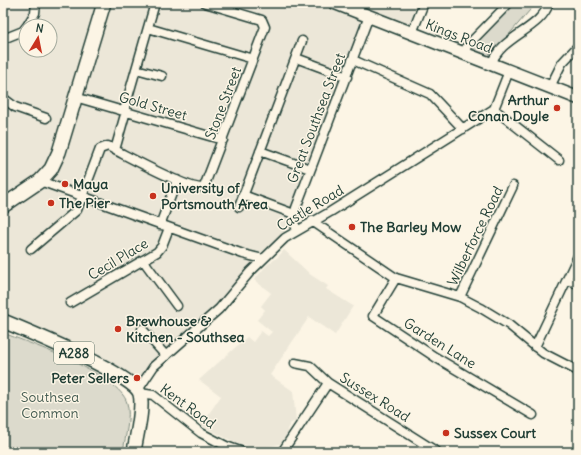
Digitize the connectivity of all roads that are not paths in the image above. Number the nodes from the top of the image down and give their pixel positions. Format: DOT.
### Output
graph roads {
  1 [pos="36,3"];
  2 [pos="104,3"];
  3 [pos="155,3"];
  4 [pos="205,3"];
  5 [pos="335,3"];
  6 [pos="424,3"];
  7 [pos="509,3"];
  8 [pos="549,3"];
  9 [pos="369,16"];
  10 [pos="32,18"];
  11 [pos="148,28"];
  12 [pos="18,33"];
  13 [pos="412,33"];
  14 [pos="3,39"];
  15 [pos="302,41"];
  16 [pos="578,46"];
  17 [pos="464,54"];
  18 [pos="296,58"];
  19 [pos="253,59"];
  20 [pos="353,60"];
  21 [pos="491,65"];
  22 [pos="136,69"];
  23 [pos="509,71"];
  24 [pos="162,76"];
  25 [pos="347,77"];
  26 [pos="550,87"];
  27 [pos="75,97"];
  28 [pos="3,98"];
  29 [pos="578,98"];
  30 [pos="494,109"];
  31 [pos="125,111"];
  32 [pos="46,118"];
  33 [pos="463,129"];
  34 [pos="223,140"];
  35 [pos="115,150"];
  36 [pos="260,151"];
  37 [pos="559,160"];
  38 [pos="310,169"];
  39 [pos="177,180"];
  40 [pos="40,181"];
  41 [pos="513,186"];
  42 [pos="243,195"];
  43 [pos="82,196"];
  44 [pos="6,201"];
  45 [pos="239,207"];
  46 [pos="294,214"];
  47 [pos="312,221"];
  48 [pos="160,225"];
  49 [pos="169,228"];
  50 [pos="297,230"];
  51 [pos="31,249"];
  52 [pos="578,256"];
  53 [pos="264,259"];
  54 [pos="143,260"];
  55 [pos="396,278"];
  56 [pos="567,279"];
  57 [pos="578,285"];
  58 [pos="460,297"];
  59 [pos="70,302"];
  60 [pos="178,306"];
  61 [pos="3,321"];
  62 [pos="142,329"];
  63 [pos="535,347"];
  64 [pos="166,356"];
  65 [pos="295,363"];
  66 [pos="578,371"];
  67 [pos="328,383"];
  68 [pos="139,392"];
  69 [pos="533,415"];
  70 [pos="134,452"];
  71 [pos="243,452"];
  72 [pos="282,452"];
  73 [pos="437,452"];
  1 -- 10 [label="street"];
  2 -- 27 [label="main road"];
  3 -- 11 [label="street"];
  4 -- 19 [label="street, Stone Street"];
  5 -- 9 [label="main road, Kings Road"];
  6 -- 13 [label="street"];
  7 -- 17 [label="street"];
  8 -- 21 [label="street"];
  9 -- 13 [label="main road, Kings Road"];
  9 -- 20 [label="street, Great Southsea Street"];
  11 -- 19 [label="street"];
  11 -- 22 [label="street"];
  12 -- 14 [label="street"];
  13 -- 17 [label="main road, Kings Road"];
  15 -- 18 [label="street"];
  16 -- 26 [label="street"];
  17 -- 21 [label="main road, Kings Road"];
  18 -- 25 [label="street"];
  18 -- 36 [label="street"];
  19 -- 34 [label="street, Stone Street"];
  20 -- 25 [label="street, Great Southsea Street"];
  20 -- 33 [label="street"];
  21 -- 23 [label="main road, Kings Road"];
  22 -- 24 [label="street"];
  22 -- 31 [label="street"];
  23 -- 26 [label="main road, Kings Road"];
  23 -- 30 [label="street"];
  25 -- 38 [label="street, Great Southsea Street"];
  26 -- 29 [label="main road, Kings Road"];
  27 -- 31 [label="street, Gold Street"];
  27 -- 40 [label="main road"];
  28 -- 32 [label="street"];
  30 -- 33 [label="street, Castle Road"];
  30 -- 37 [label="street"];
  31 -- 34 [label="street, Gold Street"];
  31 -- 35 [label="street"];
  33 -- 47 [label="street, Castle Road"];
  34 -- 39 [label="street, Stone Street"];
  35 -- 39 [label="street"];
  35 -- 43 [label="street"];
  36 -- 38 [label="street"];
  36 -- 42 [label="street"];
  38 -- 46 [label="street, Great Southsea Street"];
  39 -- 48 [label="street"];
  40 -- 43 [label="street"];
  40 -- 44 [label="main road"];
  41 -- 58 [label="street, Wilberforce Road"];
  42 -- 45 [label="street"];
  42 -- 46 [label="street"];
  43 -- 48 [label="street"];
  43 -- 51 [label="street"];
  46 -- 50 [label="street"];
  47 -- 50 [label="street, Castle Road"];
  47 -- 55 [label="street"];
  48 -- 49 [label="street"];
  49 -- 53 [label="street"];
  49 -- 54 [label="street, Cecil Place"];
  50 -- 53 [label="street, Castle Road"];
  52 -- 56 [label="street"];
  53 -- 64 [label="street, Castle Road"];
  54 -- 59 [label="street, Cecil Place"];
  54 -- 60 [label="street"];
  55 -- 58 [label="street"];
  55 -- 69 [label="street, Garden Lane"];
  56 -- 57 [label="street"];
  56 -- 63 [label="street"];
  58 -- 63 [label="street"];
  61 -- 68 [label="main road, A288"];
  62 -- 64 [label="street"];
  63 -- 66 [label="street"];
  64 -- 68 [label="street, Castle Road"];
  65 -- 67 [label="street"];
  67 -- 72 [label="street, Sussex Road"];
  67 -- 73 [label="street, Sussex Road"];
  68 -- 70 [label="main road"];
  68 -- 71 [label="street, Kent Road"];
}
